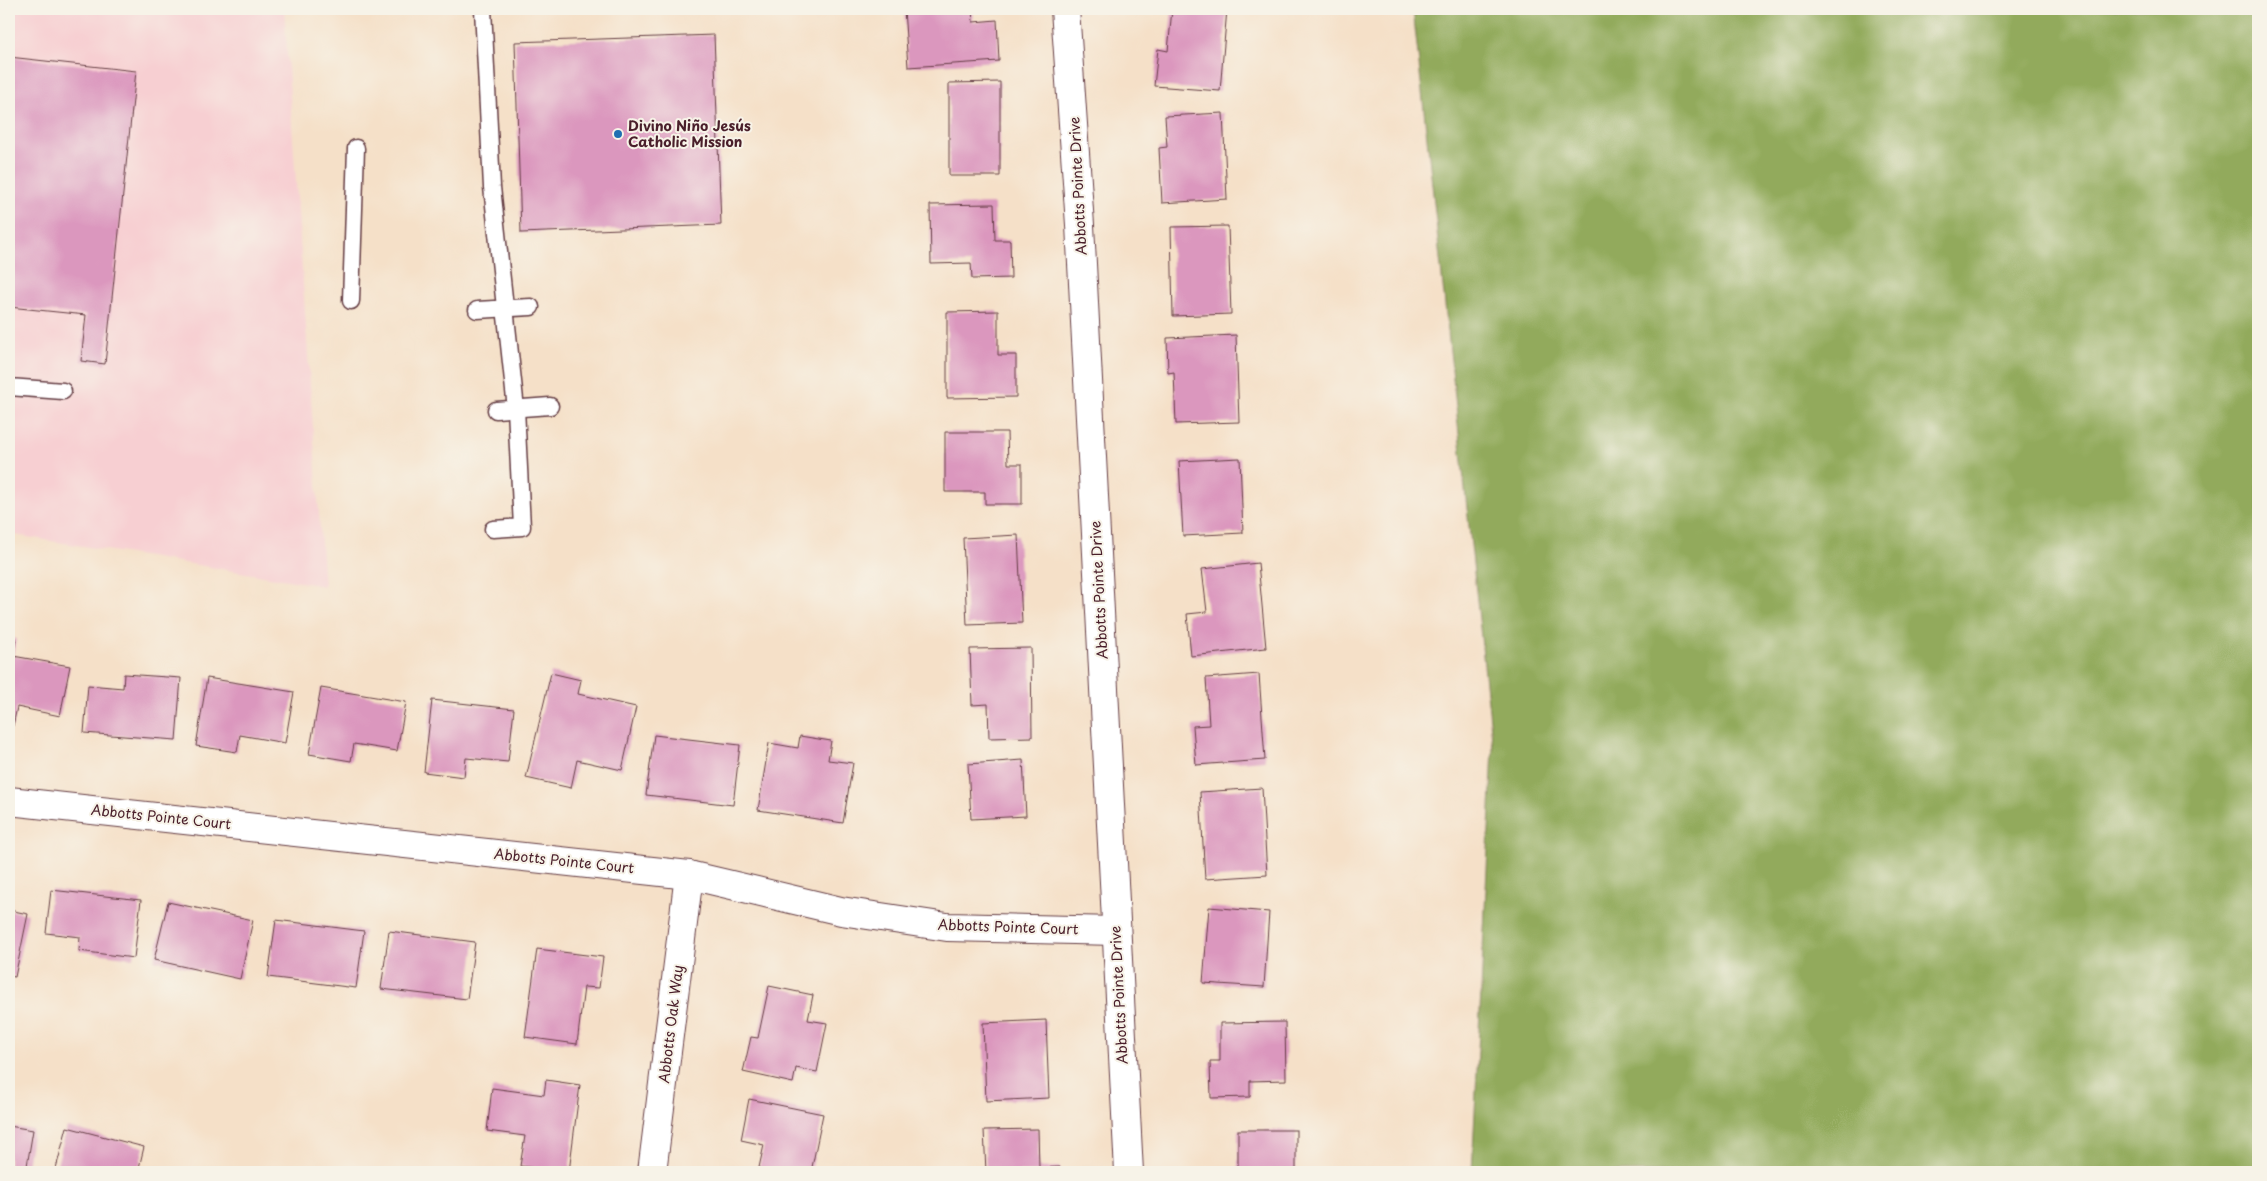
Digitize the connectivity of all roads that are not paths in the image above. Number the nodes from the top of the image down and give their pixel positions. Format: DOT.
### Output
graph roads {
  1 [pos="483,9"];
  2 [pos="1065,9"];
  3 [pos="356,148"];
  4 [pos="351,301"];
  5 [pos="530,307"];
  6 [pos="506,308"];
  7 [pos="477,310"];
  8 [pos="9,386"];
  9 [pos="63,391"];
  10 [pos="550,406"];
  11 [pos="516,408"];
  12 [pos="496,410"];
  13 [pos="492,529"];
  14 [pos="9,801"];
  15 [pos="690,875"];
  16 [pos="1116,931"];
  17 [pos="652,1172"];
  18 [pos="1129,1172"];
  1 -- 6 [label="lane"];
  2 -- 16 [label="street, Abbotts Pointe Drive"];
  3 -- 4 [label="lane"];
  5 -- 6 [label="lane"];
  6 -- 7 [label="lane"];
  6 -- 11 [label="lane"];
  8 -- 9 [label="lane"];
  10 -- 11 [label="lane"];
  11 -- 12 [label="lane"];
  11 -- 13 [label="lane"];
  14 -- 15 [label="street, Abbotts Pointe Court"];
  15 -- 16 [label="street, Abbotts Pointe Court"];
  15 -- 17 [label="street, Abbotts Oak Way"];
  16 -- 18 [label="street, Abbotts Pointe Drive"];
}
